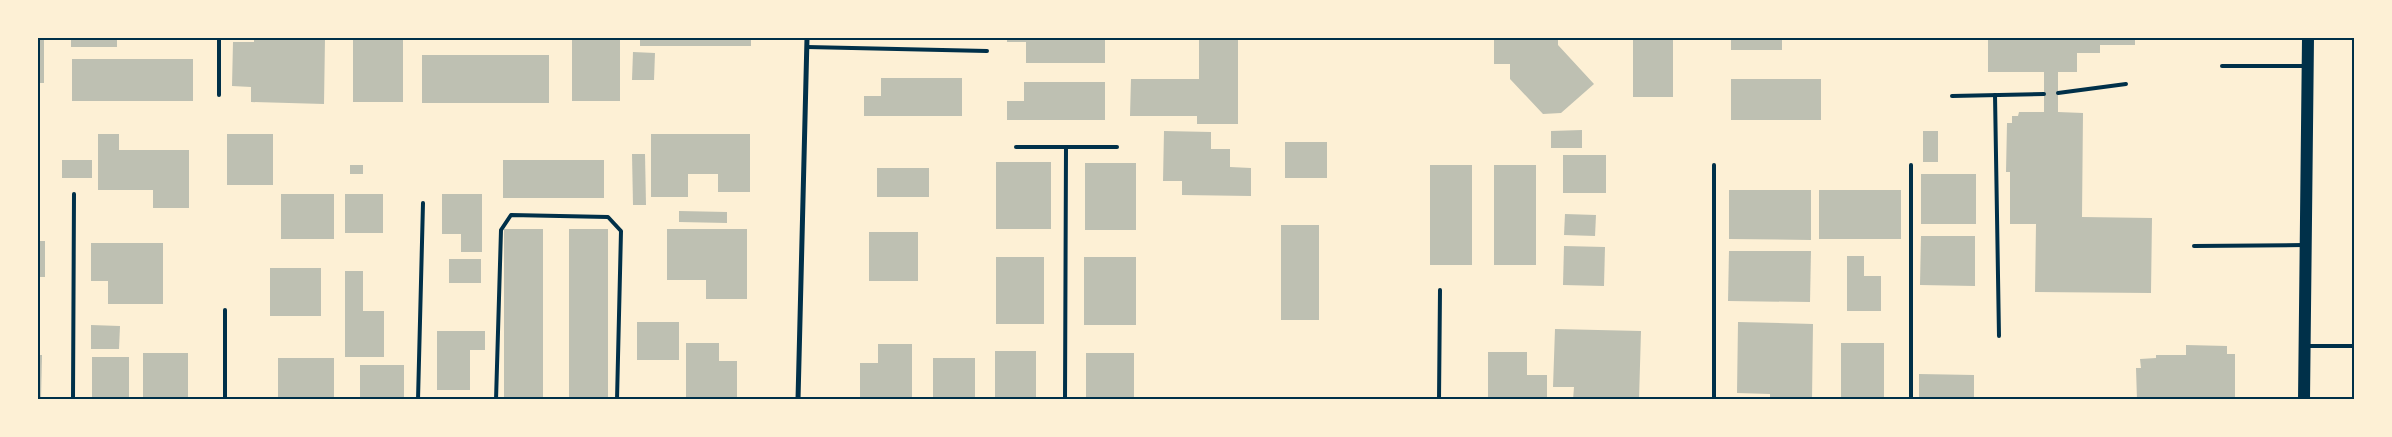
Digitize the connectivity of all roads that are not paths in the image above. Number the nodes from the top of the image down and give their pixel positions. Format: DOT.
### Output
graph roads {
  1 [pos="219,38"];
  2 [pos="807,38"];
  3 [pos="2308,38"];
  4 [pos="807,47"];
  5 [pos="986,52"];
  6 [pos="2222,66"];
  7 [pos="2308,66"];
  8 [pos="2126,84"];
  9 [pos="2058,93"];
  10 [pos="2044,94"];
  11 [pos="218,95"];
  12 [pos="1995,95"];
  13 [pos="1952,96"];
  14 [pos="1016,146"];
  15 [pos="1066,147"];
  16 [pos="1118,147"];
  17 [pos="1714,165"];
  18 [pos="1911,165"];
  19 [pos="74,194"];
  20 [pos="423,203"];
  21 [pos="2306,245"];
  22 [pos="2194,246"];
  23 [pos="1440,290"];
  24 [pos="226,310"];
  25 [pos="1999,336"];
  26 [pos="2305,346"];
  27 [pos="2354,346"];
  28 [pos="73,400"];
  29 [pos="226,400"];
  30 [pos="418,400"];
  31 [pos="496,400"];
  32 [pos="617,400"];
  33 [pos="798,400"];
  34 [pos="1065,400"];
  35 [pos="1439,400"];
  36 [pos="1714,400"];
  37 [pos="1911,400"];
  38 [pos="2304,400"];
  1 -- 11 [label="lane"];
  2 -- 4 [label="street"];
  3 -- 7 [label="main road"];
  4 -- 5 [label="lane"];
  4 -- 33 [label="street"];
  6 -- 7 [label="lane"];
  7 -- 21 [label="main road"];
  8 -- 9 [label="lane"];
  10 -- 12 [label="lane"];
  12 -- 13 [label="lane"];
  12 -- 25 [label="lane"];
  14 -- 15 [label="lane"];
  15 -- 16 [label="lane"];
  15 -- 34 [label="lane"];
  17 -- 36 [label="lane"];
  18 -- 37 [label="lane"];
  19 -- 28 [label="lane"];
  20 -- 30 [label="lane"];
  21 -- 22 [label="lane"];
  21 -- 26 [label="main road"];
  23 -- 35 [label="lane"];
  24 -- 29 [label="lane"];
  26 -- 27 [label="lane"];
  26 -- 38 [label="main road"];
  31 -- 32 [label="lane"];
}
